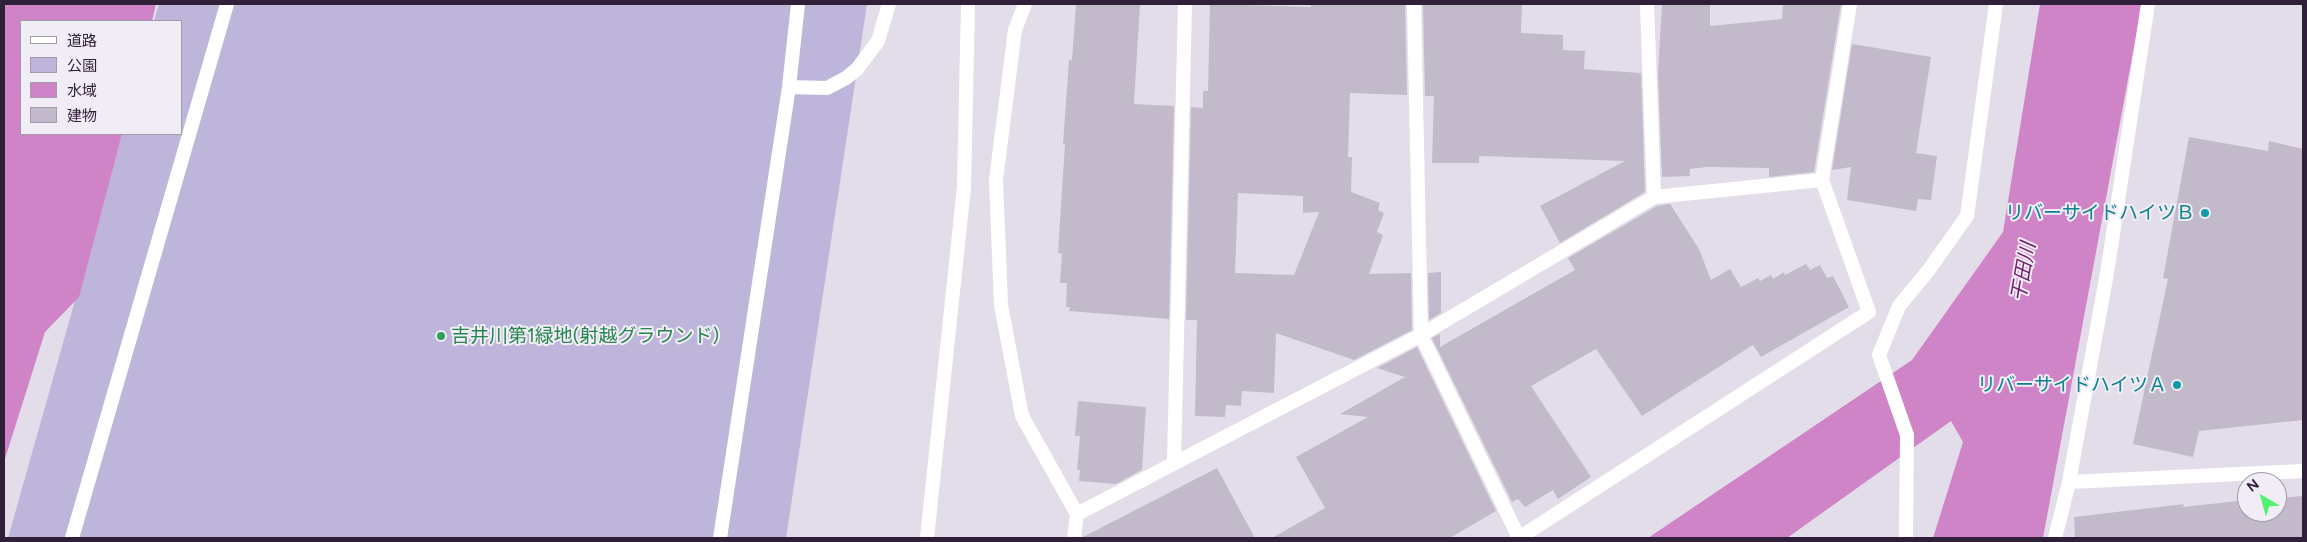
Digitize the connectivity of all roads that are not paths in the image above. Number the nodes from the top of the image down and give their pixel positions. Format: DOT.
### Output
graph roads {
  1 [pos="227,4"];
  2 [pos="798,4"];
  3 [pos="889,4"];
  4 [pos="968,4"];
  5 [pos="1025,4"];
  6 [pos="1185,4"];
  7 [pos="1414,4"];
  8 [pos="1647,4"];
  9 [pos="1850,4"];
  10 [pos="1996,4"];
  11 [pos="2148,4"];
  12 [pos="789,87"];
  13 [pos="1822,180"];
  14 [pos="1654,197"];
  15 [pos="1421,335"];
  16 [pos="1174,462"];
  17 [pos="2303,471"];
  18 [pos="2069,482"];
  19 [pos="1078,514"];
  20 [pos="72,538"];
  21 [pos="720,538"];
  22 [pos="927,538"];
  23 [pos="1074,538"];
  24 [pos="1519,538"];
  25 [pos="1906,538"];
  26 [pos="2055,538"];
  1 -- 20 [label="street"];
  2 -- 12 [label="street"];
  3 -- 12 [label="street"];
  4 -- 22 [label="street"];
  5 -- 19 [label="street"];
  6 -- 16 [label="street"];
  7 -- 15 [label="street"];
  8 -- 14 [label="street"];
  9 -- 13 [label="street"];
  10 -- 25 [label="street"];
  11 -- 18 [label="street"];
  12 -- 21 [label="street"];
  13 -- 14 [label="street"];
  13 -- 24 [label="street"];
  14 -- 15 [label="street"];
  15 -- 16 [label="street"];
  15 -- 24 [label="street"];
  16 -- 19 [label="street"];
  17 -- 18 [label="street"];
  18 -- 26 [label="street"];
  19 -- 23 [label="street"];
}
